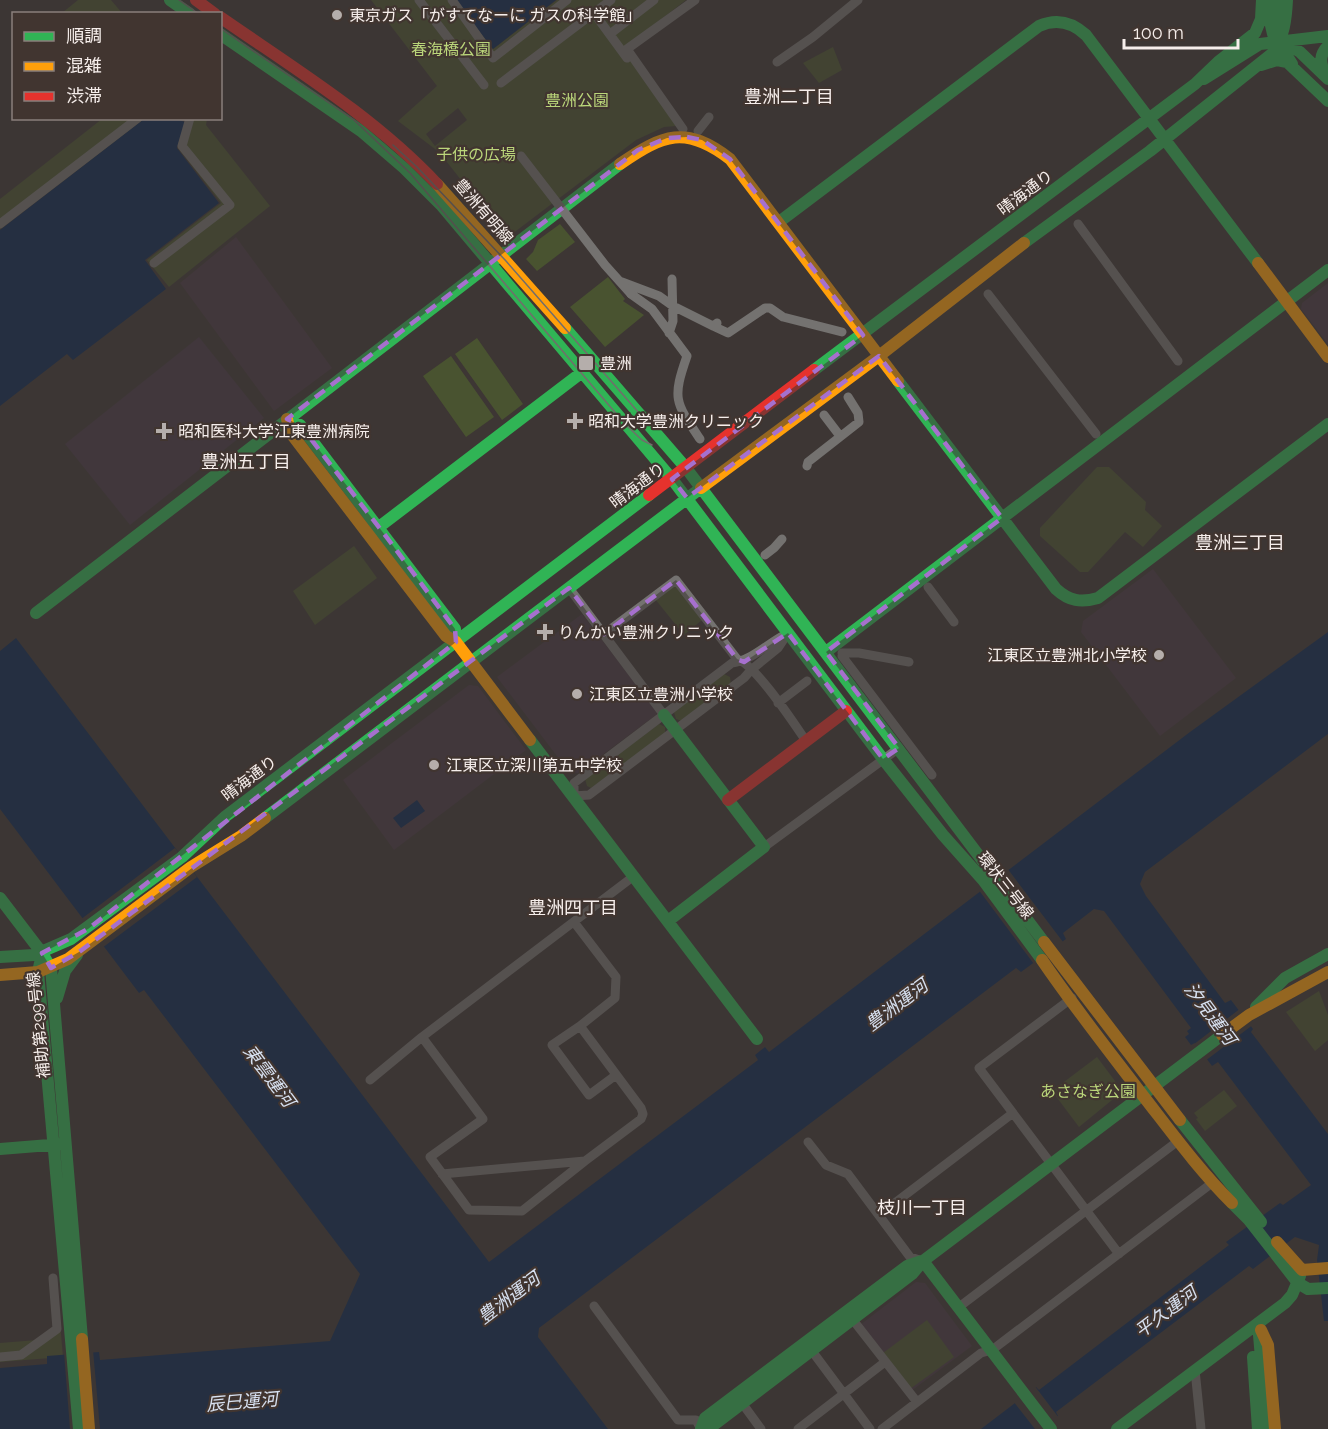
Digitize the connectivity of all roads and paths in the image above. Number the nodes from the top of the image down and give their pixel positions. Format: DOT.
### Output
graph roads {
  1 [pos="170,0"];
  2 [pos="196,0"];
  3 [pos="419,0"];
  4 [pos="452,0"];
  5 [pos="567,0"];
  6 [pos="611,0"];
  7 [pos="654,0"];
  8 [pos="695,0"];
  9 [pos="858,0"];
  10 [pos="1264,0"];
  11 [pos="1276,0"];
  12 [pos="1287,4"];
  13 [pos="187,12"];
  14 [pos="212,12"];
  15 [pos="594,13"];
  16 [pos="222,18"];
  17 [pos="610,34"];
  18 [pos="222,35"];
  19 [pos="1328,36"];
  20 [pos="1296,39"];
  21 [pos="1277,41"];
  22 [pos="1328,46"];
  23 [pos="1305,58"];
  24 [pos="777,62"];
  25 [pos="1260,65"];
  26 [pos="1295,68"];
  27 [pos="1328,79"];
  28 [pos="501,83"];
  29 [pos="1195,84"];
  30 [pos="484,85"];
  31 [pos="1328,100"];
  32 [pos="709,117"];
  33 [pos="1149,119"];
  34 [pos="135,120"];
  35 [pos="189,120"];
  36 [pos="698,131"];
  37 [pos="1165,140"];
  38 [pos="521,156"];
  39 [pos="1024,213"];
  40 [pos="779,222"];
  41 [pos="0,224"];
  42 [pos="1078,224"];
  43 [pos="1040,231"];
  44 [pos="991,238"];
  45 [pos="501,255"];
  46 [pos="1006,258"];
  47 [pos="154,263"];
  48 [pos="489,264"];
  49 [pos="1328,270"];
  50 [pos="634,291"];
  51 [pos="988,294"];
  52 [pos="660,296"];
  53 [pos="1287,302"];
  54 [pos="673,306"];
  55 [pos="652,309"];
  56 [pos="842,332"];
  57 [pos="669,333"];
  58 [pos="863,334"];
  59 [pos="879,356"];
  60 [pos="1328,357"];
  61 [pos="1178,361"];
  62 [pos="581,373"];
  63 [pos="848,397"];
  64 [pos="824,415"];
  65 [pos="288,419"];
  66 [pos="1328,424"];
  67 [pos="1096,435"];
  68 [pos="840,436"];
  69 [pos="700,439"];
  70 [pos="807,466"];
  71 [pos="686,468"];
  72 [pos="672,479"];
  73 [pos="702,487"];
  74 [pos="687,498"];
  75 [pos="1002,518"];
  76 [pos="374,531"];
  77 [pos="782,539"];
  78 [pos="765,555"];
  79 [pos="928,587"];
  80 [pos="569,588"];
  81 [pos="36,613"];
  82 [pos="804,621"];
  83 [pos="954,622"];
  84 [pos="788,633"];
  85 [pos="604,634"];
  86 [pos="456,642"];
  87 [pos="826,652"];
  88 [pos="472,662"];
  89 [pos="744,662"];
  90 [pos="909,662"];
  91 [pos="751,670"];
  92 [pos="807,681"];
  93 [pos="382,698"];
  94 [pos="778,703"];
  95 [pos="846,711"];
  96 [pos="664,714"];
  97 [pos="398,718"];
  98 [pos="676,730"];
  99 [pos="806,741"];
  100 [pos="899,748"];
  101 [pos="312,750"];
  102 [pos="883,759"];
  103 [pos="327,771"];
  104 [pos="932,775"];
  105 [pos="574,796"];
  106 [pos="728,800"];
  107 [pos="764,847"];
  108 [pos="186,862"];
  109 [pos="634,876"];
  110 [pos="987,876"];
  111 [pos="0,898"];
  112 [pos="668,921"];
  113 [pos="574,922"];
  114 [pos="42,952"];
  115 [pos="79,952"];
  116 [pos="1328,954"];
  117 [pos="1047,956"];
  118 [pos="0,957"];
  119 [pos="51,968"];
  120 [pos="38,972"];
  121 [pos="1328,972"];
  122 [pos="0,975"];
  123 [pos="1081,991"];
  124 [pos="1069,1000"];
  125 [pos="1249,1015"];
  126 [pos="55,1017"];
  127 [pos="580,1026"];
  128 [pos="422,1037"];
  129 [pos="757,1039"];
  130 [pos="616,1074"];
  131 [pos="370,1080"];
  132 [pos="1153,1087"];
  133 [pos="1142,1095"];
  134 [pos="1013,1113"];
  135 [pos="1178,1141"];
  136 [pos="808,1142"];
  137 [pos="60,1144"];
  138 [pos="0,1149"];
  139 [pos="585,1161"];
  140 [pos="1051,1165"];
  141 [pos="442,1174"];
  142 [pos="1212,1183"];
  143 [pos="1087,1211"];
  144 [pos="879,1215"];
  145 [pos="1252,1218"];
  146 [pos="1278,1252"];
  147 [pos="1119,1254"];
  148 [pos="923,1261"];
  149 [pos="1322,1269"];
  150 [pos="1302,1270"];
  151 [pos="52,1278"];
  152 [pos="1298,1283"];
  153 [pos="1324,1289"];
  154 [pos="594,1306"];
  155 [pos="959,1307"];
  156 [pos="853,1320"];
  157 [pos="1258,1323"];
  158 [pos="76,1334"];
  159 [pos="809,1346"];
  160 [pos="992,1350"];
  161 [pos="0,1357"];
  162 [pos="885,1362"];
  163 [pos="1195,1370"];
  164 [pos="844,1394"];
  165 [pos="916,1402"];
  166 [pos="742,1403"];
  167 [pos="1050,1428"];
  168 [pos="79,1429"];
  169 [pos="89,1429"];
  170 [pos="701,1429"];
  171 [pos="761,1429"];
  172 [pos="798,1429"];
  173 [pos="870,1429"];
  174 [pos="882,1429"];
  175 [pos="1117,1429"];
  176 [pos="1201,1429"];
  177 [pos="1258,1429"];
  178 [pos="1267,1429"];
  179 [pos="1275,1429"];
  1 -- 13 [label="main road"];
  2 -- 14 [label="main road"];
  3 -- 30 [label="street"];
  4 -- 5 [label="street"];
  6 -- 15 [label="street"];
  7 -- 17 [label="street"];
  8 -- 17 [label="street"];
  9 -- 24 [label="street"];
  10 -- 21 [label="main road"];
  10 -- 29 [label="main road, 晴海通り"];
  11 -- 21 [label="main road"];
  12 -- 20 [label="main road"];
  12 -- 21 [label="main road, 晴海通り"];
  15 -- 17 [label="street"];
  15 -- 28 [label="street"];
  16 -- 45 [label="main road, 豊洲有明線"];
  18 -- 48 [label="main road, 豊洲有明線"];
  19 -- 20 [label="main road"];
  20 -- 21 [label="main road"];
  20 -- 23 [label="main road"];
  21 -- 23 [label="main road"];
  21 -- 25 [label="main road, 晴海通り"];
  21 -- 26 [label="main road"];
  21 -- 29 [label="main road"];
  22 -- 27 [label="main road"];
  23 -- 27 [label="main road"];
  25 -- 26 [label="main road"];
  25 -- 37 [label="main road, 晴海通り"];
  26 -- 31 [label="main road"];
  29 -- 33 [label="main road, 晴海通り"];
  32 -- 36 [label="street"];
  33 -- 37 [label="main road"];
  33 -- 39 [label="main road, 晴海通り"];
  33 -- 40 [label="main road"];
  34 -- 41 [label="street"];
  35 -- 47 [label="street"];
  37 -- 43 [label="main road, 晴海通り"];
  37 -- 53 [label="main road"];
  38 -- 50 [label="street, bridge"];
  39 -- 43 [label="main road"];
  39 -- 44 [label="main road, 晴海通り"];
  40 -- 45 [label="main road"];
  40 -- 58 [label="main road"];
  42 -- 61 [label="street"];
  43 -- 46 [label="main road, 晴海通り"];
  44 -- 46 [label="main road"];
  44 -- 58 [label="main road, 晴海通り"];
  45 -- 48 [label="main road"];
  45 -- 71 [label="main road, 豊洲有明線"];
  46 -- 59 [label="main road, 晴海通り"];
  48 -- 62 [label="main road, 豊洲有明線"];
  48 -- 65 [label="main road"];
  49 -- 53 [label="main road"];
  50 -- 52 [label="street"];
  50 -- 55 [label="street"];
  51 -- 67 [label="street"];
  52 -- 54 [label="street"];
  52 -- 54 [label="street"];
  52 -- 55 [label="street"];
  53 -- 60 [label="main road"];
  53 -- 75 [label="main road"];
  54 -- 56 [label="street"];
  54 -- 57 [label="street"];
  55 -- 57 [label="street"];
  57 -- 69 [label="street"];
  58 -- 59 [label="main road"];
  58 -- 71 [label="main road, 晴海通り"];
  59 -- 73 [label="main road, 晴海通り"];
  59 -- 75 [label="main road"];
  62 -- 72 [label="main road, 豊洲有明線"];
  62 -- 76 [label="main road"];
  63 -- 68 [label="street"];
  64 -- 68 [label="street"];
  65 -- 76 [label="main road"];
  65 -- 81 [label="main road"];
  66 -- 75 [label="main road"];
  68 -- 70 [label="street"];
  71 -- 72 [label="main road, 晴海通り"];
  71 -- 73 [label="main road, 環状三号線"];
  72 -- 74 [label="main road, 環状三号線"];
  72 -- 86 [label="main road, 晴海通り"];
  73 -- 74 [label="main road, 晴海通り"];
  73 -- 82 [label="main road, 環状三号線"];
  74 -- 80 [label="main road, 晴海通り"];
  74 -- 84 [label="main road, 環状三号線"];
  75 -- 87 [label="main road"];
  76 -- 86 [label="main road"];
  77 -- 78 [label="street"];
  79 -- 83 [label="street"];
  80 -- 85 [label="street"];
  80 -- 88 [label="main road, 晴海通り"];
  82 -- 84 [label="main road"];
  82 -- 87 [label="main road, 環状三号線"];
  84 -- 89 [label="street"];
  84 -- 91 [label="street"];
  84 -- 95 [label="main road, 環状三号線"];
  85 -- 89 [label="street"];
  85 -- 96 [label="street"];
  86 -- 88 [label="main road"];
  86 -- 93 [label="main road, 晴海通り"];
  87 -- 100 [label="main road, 環状三号線"];
  88 -- 97 [label="main road, 晴海通り"];
  88 -- 105 [label="main road"];
  89 -- 91 [label="street"];
  89 -- 96 [label="street"];
  90 -- 104 [label="street"];
  91 -- 94 [label="street"];
  91 -- 98 [label="street"];
  92 -- 94 [label="street"];
  93 -- 97 [label="main road"];
  93 -- 101 [label="main road, 晴海通り"];
  94 -- 99 [label="street"];
  95 -- 99 [label="main road"];
  95 -- 102 [label="main road, 環状三号線"];
  96 -- 98 [label="main road"];
  96 -- 105 [label="street"];
  97 -- 103 [label="main road, 晴海通り"];
  98 -- 105 [label="street"];
  98 -- 106 [label="main road"];
  99 -- 106 [label="main road"];
  100 -- 102 [label="street"];
  100 -- 110 [label="main road, 環状三号線"];
  101 -- 103 [label="main road"];
  101 -- 108 [label="main road, 晴海通り"];
  102 -- 107 [label="street"];
  102 -- 110 [label="main road, 環状三号線"];
  103 -- 108 [label="main road, 晴海通り"];
  105 -- 109 [label="main road"];
  106 -- 107 [label="main road"];
  107 -- 112 [label="main road"];
  108 -- 114 [label="main road, 晴海通り"];
  108 -- 115 [label="main road, 晴海通り"];
  109 -- 112 [label="main road"];
  109 -- 113 [label="street"];
  110 -- 117 [label="main road, 環状三号線"];
  111 -- 114 [label="main road"];
  112 -- 129 [label="main road"];
  113 -- 127 [label="street"];
  113 -- 128 [label="street"];
  114 -- 118 [label="main road, 晴海通り"];
  114 -- 119 [label="main road, 補助第299号線"];
  114 -- 120 [label="main road, 補助第299号線"];
  115 -- 119 [label="main road, 晴海通り"];
  115 -- 126 [label="main road"];
  116 -- 125 [label="main road"];
  117 -- 123 [label="main road, 環状三号線"];
  117 -- 124 [label="main road, 環状三号線"];
  119 -- 120 [label="main road, 晴海通り"];
  119 -- 126 [label="main road, 補助第299号線"];
  120 -- 122 [label="main road, 晴海通り"];
  120 -- 137 [label="main road, 補助第299号線"];
  121 -- 125 [label="main road"];
  123 -- 124 [label="street"];
  123 -- 132 [label="main road, 環状三号線"];
  124 -- 133 [label="main road, 環状三号線"];
  124 -- 134 [label="street"];
  125 -- 132 [label="main road"];
  126 -- 137 [label="main road, 補助第299号線"];
  127 -- 130 [label="street"];
  127 -- 130 [label="street"];
  128 -- 131 [label="street"];
  128 -- 141 [label="street"];
  130 -- 139 [label="street"];
  132 -- 133 [label="main road"];
  132 -- 145 [label="main road, 環状三号線"];
  133 -- 135 [label="main road, 環状三号線"];
  133 -- 140 [label="main road"];
  134 -- 140 [label="street"];
  134 -- 144 [label="street"];
  135 -- 142 [label="main road, 環状三号線"];
  135 -- 143 [label="street"];
  136 -- 144 [label="street"];
  137 -- 138 [label="main road"];
  137 -- 158 [label="main road, 補助第299号線"];
  139 -- 141 [label="street"];
  139 -- 141 [label="street"];
  140 -- 143 [label="street"];
  140 -- 148 [label="main road"];
  142 -- 145 [label="main road, 環状三号線"];
  142 -- 147 [label="street"];
  143 -- 147 [label="street"];
  143 -- 155 [label="street"];
  144 -- 148 [label="street"];
  145 -- 146 [label="main road, 環状三号線"];
  146 -- 150 [label="main road, 環状三号線"];
  146 -- 152 [label="main road, 環状三号線"];
  147 -- 160 [label="street"];
  148 -- 155 [label="main road"];
  148 -- 156 [label="main road"];
  148 -- 159 [label="main road"];
  149 -- 150 [label="main road"];
  150 -- 152 [label="main road"];
  151 -- 161 [label="street"];
  152 -- 153 [label="main road"];
  152 -- 157 [label="main road"];
  154 -- 170 [label="street"];
  155 -- 160 [label="main road"];
  156 -- 159 [label="main road"];
  156 -- 162 [label="street"];
  157 -- 163 [label="main road"];
  157 -- 177 [label="main road"];
  157 -- 178 [label="main road"];
  157 -- 179 [label="main road"];
  158 -- 168 [label="main road, 補助第299号線"];
  158 -- 169 [label="main road, 補助第299号線"];
  159 -- 164 [label="street"];
  159 -- 166 [label="main road"];
  159 -- 170 [label="main road"];
  160 -- 165 [label="street"];
  160 -- 167 [label="main road"];
  162 -- 164 [label="street"];
  162 -- 165 [label="street"];
  163 -- 175 [label="main road"];
  163 -- 176 [label="street"];
  164 -- 172 [label="street"];
  164 -- 173 [label="street"];
  165 -- 174 [label="street"];
  166 -- 170 [label="main road"];
  166 -- 171 [label="street"];
}
